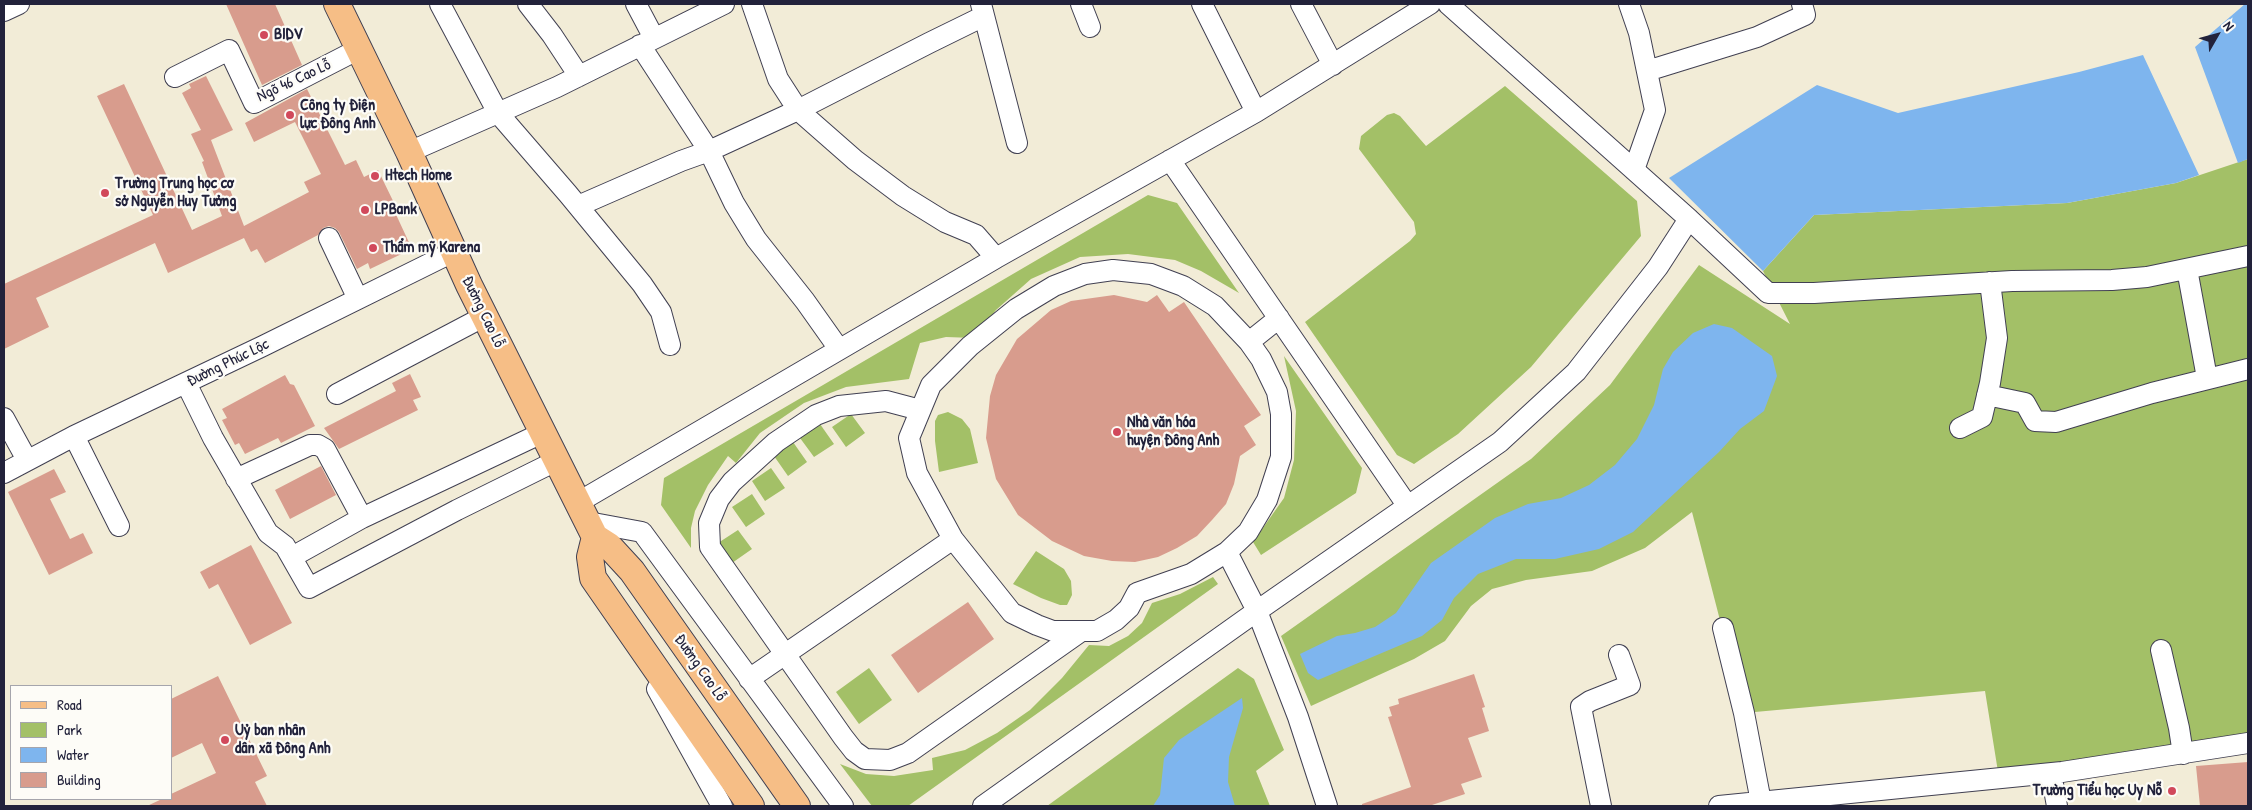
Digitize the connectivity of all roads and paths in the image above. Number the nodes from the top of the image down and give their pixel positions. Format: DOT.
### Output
graph roads {
  1 [pos="19,4"];
  2 [pos="337,4"];
  3 [pos="440,4"];
  4 [pos="528,4"];
  5 [pos="636,4"];
  6 [pos="724,4"];
  7 [pos="752,4"];
  8 [pos="1081,4"];
  9 [pos="1202,4"];
  10 [pos="1301,4"];
  11 [pos="1430,4"];
  12 [pos="1448,4"];
  13 [pos="1629,4"];
  14 [pos="1802,4"];
  15 [pos="982,10"];
  16 [pos="4,11"];
  17 [pos="1090,27"];
  18 [pos="647,42"];
  19 [pos="359,49"];
  20 [pos="1333,65"];
  21 [pos="1647,71"];
  22 [pos="579,76"];
  23 [pos="175,77"];
  24 [pos="798,110"];
  25 [pos="1256,112"];
  26 [pos="498,113"];
  27 [pos="1017,143"];
  28 [pos="709,151"];
  29 [pos="409,152"];
  30 [pos="1170,160"];
  31 [pos="1634,170"];
  32 [pos="578,206"];
  33 [pos="1689,219"];
  34 [pos="330,238"];
  35 [pos="453,252"];
  36 [pos="2248,256"];
  37 [pos="996,258"];
  38 [pos="2187,269"];
  39 [pos="1990,282"];
  40 [pos="358,299"];
  41 [pos="485,316"];
  42 [pos="1279,318"];
  43 [pos="1249,342"];
  44 [pos="670,345"];
  45 [pos="839,349"];
  46 [pos="2248,369"];
  47 [pos="2207,378"];
  48 [pos="186,383"];
  49 [pos="336,394"];
  50 [pos="1987,395"];
  51 [pos="920,410"];
  52 [pos="4,418"];
  53 [pos="1960,428"];
  54 [pos="542,433"];
  55 [pos="74,436"];
  56 [pos="27,460"];
  57 [pos="556,461"];
  58 [pos="4,473"];
  59 [pos="236,479"];
  60 [pos="1407,505"];
  61 [pos="362,518"];
  62 [pos="587,520"];
  63 [pos="119,526"];
  64 [pos="953,539"];
  65 [pos="1227,552"];
  66 [pos="292,557"];
  67 [pos="1257,610"];
  68 [pos="622,623"];
  69 [pos="1723,628"];
  70 [pos="1080,632"];
  71 [pos="2161,650"];
  72 [pos="1619,654"];
  73 [pos="786,655"];
  74 [pos="749,679"];
  75 [pos="2248,743"];
  76 [pos="2183,754"];
  77 [pos="2051,773"];
  78 [pos="1761,802"];
  79 [pos="722,806"];
  80 [pos="751,806"];
  81 [pos="797,806"];
  82 [pos="844,806"];
  83 [pos="983,806"];
  84 [pos="1326,806"];
  85 [pos="1600,806"];
  86 [pos="1719,806"];
  87 [pos="2057,806"];
  1 -- 16 [label="street"];
  2 -- 19 [label="main road, Đường Cao Lỗ"];
  3 -- 26 [label="street"];
  4 -- 22 [label="street"];
  5 -- 18 [label="street"];
  6 -- 18 [label="street"];
  7 -- 24 [label="street"];
  8 -- 17 [label="street"];
  9 -- 25 [label="street"];
  10 -- 20 [label="street"];
  11 -- 20 [label="street"];
  12 -- 31 [label="street"];
  13 -- 21 [label="street"];
  14 -- 21 [label="street"];
  15 -- 24 [label="street"];
  15 -- 27 [label="street"];
  18 -- 22 [label="street"];
  18 -- 28 [label="street"];
  19 -- 23 [label="street, Ngõ 46 Cao Lỗ"];
  19 -- 29 [label="main road, Đường Cao Lỗ"];
  20 -- 25 [label="street"];
  21 -- 31 [label="street"];
  22 -- 26 [label="street"];
  24 -- 28 [label="street"];
  24 -- 37 [label="street"];
  25 -- 30 [label="street"];
  26 -- 29 [label="street"];
  26 -- 32 [label="street"];
  28 -- 32 [label="street"];
  28 -- 45 [label="street"];
  29 -- 35 [label="main road, Đường Cao Lỗ"];
  30 -- 37 [label="street"];
  30 -- 42 [label="street"];
  31 -- 33 [label="street"];
  32 -- 44 [label="street"];
  33 -- 39 [label="street"];
  33 -- 60 [label="street"];
  34 -- 40 [label="street"];
  35 -- 40 [label="street, Đường Phúc Lộc"];
  35 -- 41 [label="main road, Đường Cao Lỗ"];
  36 -- 38 [label="street"];
  37 -- 45 [label="street"];
  38 -- 39 [label="street"];
  38 -- 47 [label="street"];
  39 -- 50 [label="street"];
  40 -- 48 [label="street, Đường Phúc Lộc"];
  41 -- 49 [label="street"];
  41 -- 54 [label="main road, Đường Cao Lỗ"];
  42 -- 43 [label="street"];
  42 -- 60 [label="street"];
  43 -- 51 [label="street"];
  43 -- 65 [label="street"];
  45 -- 62 [label="street"];
  46 -- 47 [label="street"];
  47 -- 50 [label="street"];
  48 -- 55 [label="street, Đường Phúc Lộc"];
  48 -- 59 [label="street"];
  50 -- 53 [label="street"];
  51 -- 64 [label="street"];
  51 -- 73 [label="street"];
  52 -- 56 [label="street"];
  54 -- 57 [label="main road, Đường Cao Lỗ"];
  54 -- 61 [label="street"];
  55 -- 56 [label="street, Đường Phúc Lộc"];
  55 -- 63 [label="street"];
  56 -- 58 [label="street, Đường Phúc Lộc"];
  57 -- 62 [label="main road, Đường Cao Lỗ"];
  57 -- 66 [label="street"];
  59 -- 61 [label="street"];
  59 -- 66 [label="street"];
  60 -- 67 [label="street"];
  61 -- 66 [label="street"];
  62 -- 68 [label="main road"];
  62 -- 74 [label="street"];
  62 -- 81 [label="main road, Đường Cao Lỗ"];
  64 -- 70 [label="street"];
  64 -- 73 [label="street"];
  65 -- 67 [label="street"];
  65 -- 70 [label="street"];
  67 -- 83 [label="street"];
  67 -- 84 [label="street"];
  68 -- 79 [label="street"];
  68 -- 80 [label="main road"];
  69 -- 78 [label="street"];
  70 -- 73 [label="street"];
  71 -- 76 [label="street"];
  72 -- 85 [label="street"];
  73 -- 74 [label="street"];
  74 -- 82 [label="street"];
  75 -- 76 [label="street"];
  76 -- 77 [label="street"];
  77 -- 78 [label="street"];
  77 -- 87 [label="street"];
  78 -- 86 [label="street"];
}
